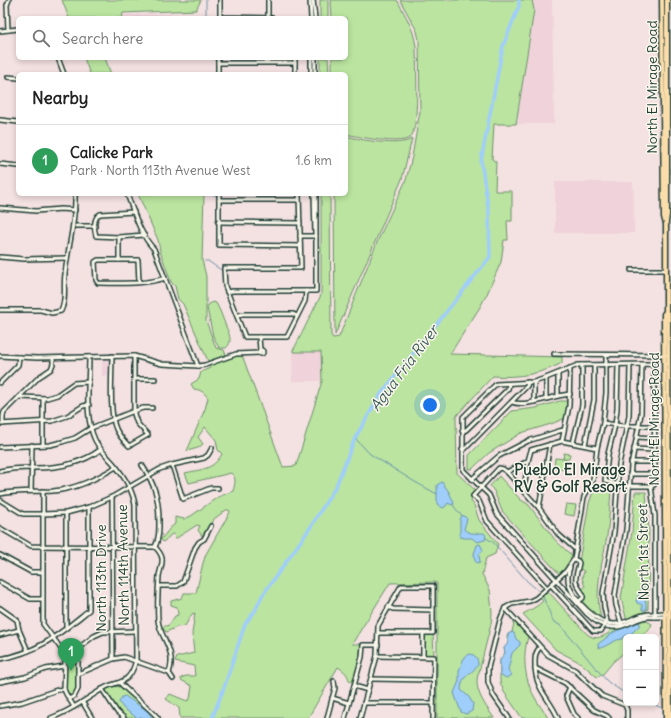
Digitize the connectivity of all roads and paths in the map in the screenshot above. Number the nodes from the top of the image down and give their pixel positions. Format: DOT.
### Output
graph roads {
  1 [pos="9,0"];
  2 [pos="220,0"];
  3 [pos="268,0"];
  4 [pos="310,0"];
  5 [pos="313,0"];
  6 [pos="662,0"];
  7 [pos="667,0"];
  8 [pos="220,16"];
  9 [pos="268,16"];
  10 [pos="311,16"];
  11 [pos="315,16"];
  12 [pos="665,22"];
  13 [pos="16,29"];
  14 [pos="8,30"];
  15 [pos="0,31"];
  16 [pos="59,60"];
  17 [pos="295,60"];
  18 [pos="311,60"];
  19 [pos="315,60"];
  20 [pos="218,63"];
  21 [pos="295,64"];
  22 [pos="665,67"];
  23 [pos="63,72"];
  24 [pos="218,72"];
  25 [pos="295,72"];
  26 [pos="311,72"];
  27 [pos="315,72"];
  28 [pos="8,77"];
  29 [pos="16,78"];
  30 [pos="0,120"];
  31 [pos="16,122"];
  32 [pos="669,126"];
  33 [pos="0,164"];
  34 [pos="16,166"];
  35 [pos="667,179"];
  36 [pos="75,196"];
  37 [pos="128,196"];
  38 [pos="219,196"];
  39 [pos="299,196"];
  40 [pos="315,196"];
  41 [pos="220,200"];
  42 [pos="299,200"];
  43 [pos="0,208"];
  44 [pos="75,210"];
  45 [pos="134,212"];
  46 [pos="218,222"];
  47 [pos="300,223"];
  48 [pos="76,226"];
  49 [pos="95,226"];
  50 [pos="144,235"];
  51 [pos="300,236"];
  52 [pos="316,236"];
  53 [pos="119,237"];
  54 [pos="300,246"];
  55 [pos="0,257"];
  56 [pos="67,258"];
  57 [pos="119,260"];
  58 [pos="632,270"];
  59 [pos="666,270"];
  60 [pos="165,278"];
  61 [pos="139,282"];
  62 [pos="306,291"];
  63 [pos="227,292"];
  64 [pos="0,310"];
  65 [pos="237,316"];
  66 [pos="298,316"];
  67 [pos="259,337"];
  68 [pos="554,354"];
  69 [pos="606,355"];
  70 [pos="668,355"];
  71 [pos="0,356"];
  72 [pos="112,356"];
  73 [pos="134,356"];
  74 [pos="19,357"];
  75 [pos="89,357"];
  76 [pos="54,358"];
  77 [pos="630,364"];
  78 [pos="642,364"];
  79 [pos="582,365"];
  80 [pos="594,365"];
  81 [pos="606,365"];
  82 [pos="618,365"];
  83 [pos="198,366"];
  84 [pos="570,368"];
  85 [pos="558,374"];
  86 [pos="546,378"];
  87 [pos="134,379"];
  88 [pos="155,379"];
  89 [pos="89,382"];
  90 [pos="528,382"];
  91 [pos="534,382"];
  92 [pos="0,383"];
  93 [pos="509,384"];
  94 [pos="570,394"];
  95 [pos="558,395"];
  96 [pos="19,397"];
  97 [pos="546,398"];
  98 [pos="43,399"];
  99 [pos="512,402"];
  100 [pos="534,402"];
  101 [pos="89,405"];
  102 [pos="152,408"];
  103 [pos="134,411"];
  104 [pos="113,419"];
  105 [pos="43,422"];
  106 [pos="603,423"];
  107 [pos="2,424"];
  108 [pos="615,425"];
  109 [pos="627,426"];
  110 [pos="639,426"];
  111 [pos="654,426"];
  112 [pos="91,428"];
  113 [pos="564,430"];
  114 [pos="462,431"];
  115 [pos="637,437"];
  116 [pos="654,438"];
  117 [pos="562,442"];
  118 [pos="574,443"];
  119 [pos="550,444"];
  120 [pos="32,445"];
  121 [pos="43,445"];
  122 [pos="586,445"];
  123 [pos="0,447"];
  124 [pos="212,448"];
  125 [pos="597,448"];
  126 [pos="462,449"];
  127 [pos="100,450"];
  128 [pos="634,450"];
  129 [pos="654,450"];
  130 [pos="528,461"];
  131 [pos="631,462"];
  132 [pos="655,462"];
  133 [pos="142,465"];
  134 [pos="172,465"];
  135 [pos="116,467"];
  136 [pos="32,468"];
  137 [pos="668,469"];
  138 [pos="0,471"];
  139 [pos="507,472"];
  140 [pos="630,474"];
  141 [pos="655,474"];
  142 [pos="149,476"];
  143 [pos="472,479"];
  144 [pos="617,485"];
  145 [pos="629,486"];
  146 [pos="651,486"];
  147 [pos="128,487"];
  148 [pos="481,487"];
  149 [pos="218,488"];
  150 [pos="524,490"];
  151 [pos="32,491"];
  152 [pos="43,491"];
  153 [pos="0,494"];
  154 [pos="112,497"];
  155 [pos="0,500"];
  156 [pos="89,507"];
  157 [pos="539,508"];
  158 [pos="66,513"];
  159 [pos="43,514"];
  160 [pos="668,522"];
  161 [pos="211,526"];
  162 [pos="0,528"];
  163 [pos="43,546"];
  164 [pos="66,546"];
  165 [pos="89,546"];
  166 [pos="112,547"];
  167 [pos="135,547"];
  168 [pos="155,547"];
  169 [pos="576,550"];
  170 [pos="0,555"];
  171 [pos="574,558"];
  172 [pos="669,560"];
  173 [pos="570,565"];
  174 [pos="42,572"];
  175 [pos="556,580"];
  176 [pos="0,582"];
  177 [pos="669,583"];
  178 [pos="551,585"];
  179 [pos="159,586"];
  180 [pos="547,588"];
  181 [pos="42,599"];
  182 [pos="578,602"];
  183 [pos="388,607"];
  184 [pos="0,608"];
  185 [pos="505,608"];
  186 [pos="433,610"];
  187 [pos="668,614"];
  188 [pos="655,615"];
  189 [pos="621,624"];
  190 [pos="605,625"];
  191 [pos="66,628"];
  192 [pos="19,630"];
  193 [pos="112,631"];
  194 [pos="135,631"];
  195 [pos="378,633"];
  196 [pos="423,633"];
  197 [pos="0,635"];
  198 [pos="669,637"];
  199 [pos="52,638"];
  200 [pos="378,645"];
  201 [pos="540,647"];
  202 [pos="28,651"];
  203 [pos="73,653"];
  204 [pos="377,656"];
  205 [pos="423,656"];
  206 [pos="67,657"];
  207 [pos="0,659"];
  208 [pos="112,659"];
  209 [pos="136,660"];
  210 [pos="64,666"];
  211 [pos="535,668"];
  212 [pos="169,673"];
  213 [pos="78,674"];
  214 [pos="173,679"];
  215 [pos="371,679"];
  216 [pos="434,680"];
  217 [pos="334,681"];
  218 [pos="0,682"];
  219 [pos="120,683"];
  220 [pos="354,686"];
  221 [pos="570,687"];
  222 [pos="64,689"];
  223 [pos="102,689"];
  224 [pos="368,690"];
  225 [pos="332,698"];
  226 [pos="70,699"];
  227 [pos="83,703"];
  228 [pos="349,703"];
  229 [pos="364,703"];
  230 [pos="433,704"];
  231 [pos="0,706"];
  232 [pos="74,707"];
  233 [pos="63,714"];
  234 [pos="51,718"];
  235 [pos="66,718"];
  236 [pos="92,718"];
  237 [pos="124,718"];
  238 [pos="158,718"];
  239 [pos="327,718"];
  240 [pos="345,718"];
  241 [pos="360,718"];
  242 [pos="433,718"];
  243 [pos="509,718"];
  244 [pos="558,718"];
  245 [pos="578,718"];
  246 [pos="609,718"];
  247 [pos="627,718"];
  248 [pos="666,718"];
  249 [pos="670,718"];
  1 -- 14 [label="street"];
  2 -- 8 [label="street"];
  3 -- 9 [label="street"];
  4 -- 10 [label="street"];
  5 -- 11 [label="street"];
  6 -- 12 [label="main road, North El Mirage Road"];
  7 -- 12 [label="main road, North El Mirage Road"];
  12 -- 22 [label="main road, North El Mirage Road"];
  13 -- 14 [label="street"];
  14 -- 15 [label="street"];
  16 -- 23 [label="street"];
  17 -- 21 [label="street"];
  18 -- 26 [label="street"];
  19 -- 27 [label="street"];
  20 -- 21 [label="street"];
  20 -- 24 [label="street"];
  21 -- 25 [label="street"];
  22 -- 32 [label="main road, North El Mirage Road"];
  22 -- 35 [label="main road, North El Mirage Road"];
  28 -- 29 [label="street"];
  30 -- 31 [label="street"];
  32 -- 35 [label="main road, North El Mirage Road"];
  33 -- 34 [label="street"];
  35 -- 59 [label="main road, North El Mirage Road"];
  36 -- 44 [label="street"];
  37 -- 45 [label="street"];
  38 -- 41 [label="street"];
  39 -- 42 [label="street"];
  40 -- 52 [label="street"];
  41 -- 42 [label="street"];
  41 -- 46 [label="street"];
  42 -- 47 [label="street"];
  43 -- 44 [label="street"];
  44 -- 56 [label="street"];
  45 -- 49 [label="street"];
  45 -- 50 [label="street"];
  46 -- 47 [label="street"];
  46 -- 54 [label="street"];
  47 -- 51 [label="street"];
  48 -- 49 [label="street"];
  49 -- 53 [label="street"];
  50 -- 53 [label="street"];
  50 -- 60 [label="street"];
  51 -- 52 [label="street"];
  51 -- 54 [label="street"];
  52 -- 62 [label="street"];
  53 -- 57 [label="street"];
  54 -- 63 [label="street"];
  55 -- 56 [label="street"];
  56 -- 64 [label="street"];
  57 -- 61 [label="street"];
  57 -- 61 [label="street"];
  58 -- 59 [label="street"];
  59 -- 70 [label="main road, North El Mirage Road"];
  60 -- 61 [label="street"];
  60 -- 83 [label="street"];
  62 -- 63 [label="street"];
  62 -- 66 [label="street"];
  63 -- 65 [label="street"];
  65 -- 66 [label="street"];
  65 -- 67 [label="street"];
  66 -- 67 [label="street"];
  67 -- 83 [label="street"];
  68 -- 69 [label="street"];
  69 -- 70 [label="street"];
  69 -- 81 [label="street"];
  70 -- 137 [label="main road, North El Mirage Road"];
  71 -- 74 [label="street"];
  72 -- 73 [label="street"];
  72 -- 75 [label="street"];
  72 -- 104 [label="street"];
  73 -- 83 [label="street"];
  73 -- 87 [label="street"];
  74 -- 76 [label="street"];
  74 -- 92 [label="street"];
  75 -- 76 [label="street"];
  75 -- 89 [label="street, North 114th Avenue"];
  76 -- 96 [label="street"];
  77 -- 78 [label="street"];
  77 -- 82 [label="street"];
  77 -- 109 [label="street"];
  78 -- 110 [label="street"];
  78 -- 111 [label="street"];
  79 -- 80 [label="street"];
  79 -- 84 [label="street"];
  79 -- 118 [label="street"];
  80 -- 81 [label="street"];
  80 -- 122 [label="street"];
  81 -- 82 [label="street"];
  81 -- 106 [label="street"];
  82 -- 108 [label="street"];
  84 -- 85 [label="street"];
  84 -- 94 [label="street"];
  85 -- 86 [label="street"];
  85 -- 95 [label="street"];
  86 -- 91 [label="street"];
  86 -- 97 [label="street"];
  87 -- 88 [label="street"];
  87 -- 103 [label="street"];
  89 -- 98 [label="street"];
  89 -- 101 [label="street, North 114th Avenue"];
  90 -- 91 [label="street"];
  90 -- 93 [label="street"];
  90 -- 99 [label="street"];
  91 -- 100 [label="street"];
  93 -- 114 [label="street"];
  93 -- 114 [label="street"];
  94 -- 95 [label="street"];
  94 -- 113 [label="street"];
  95 -- 97 [label="street"];
  96 -- 98 [label="street"];
  96 -- 107 [label="street"];
  97 -- 100 [label="street"];
  98 -- 105 [label="street"];
  99 -- 100 [label="street"];
  99 -- 126 [label="street"];
  101 -- 105 [label="street"];
  101 -- 112 [label="street, North 114th Avenue"];
  102 -- 103 [label="street"];
  103 -- 104 [label="street"];
  103 -- 104 [label="street"];
  104 -- 112 [label="street"];
  105 -- 107 [label="street"];
  105 -- 121 [label="street"];
  106 -- 108 [label="street"];
  106 -- 125 [label="street"];
  108 -- 109 [label="street"];
  108 -- 144 [label="street"];
  109 -- 110 [label="street"];
  109 -- 144 [label="street"];
  110 -- 111 [label="street"];
  110 -- 115 [label="street"];
  111 -- 116 [label="street"];
  112 -- 121 [label="street"];
  112 -- 127 [label="street, North 114th Avenue"];
  113 -- 117 [label="street"];
  113 -- 143 [label="street"];
  114 -- 126 [label="street"];
  115 -- 116 [label="street"];
  115 -- 128 [label="street"];
  116 -- 129 [label="street"];
  117 -- 118 [label="street"];
  117 -- 119 [label="street"];
  118 -- 122 [label="street"];
  119 -- 130 [label="street"];
  119 -- 157 [label="street"];
  120 -- 121 [label="street"];
  120 -- 123 [label="street"];
  120 -- 136 [label="street"];
  122 -- 125 [label="street"];
  124 -- 134 [label="street"];
  125 -- 169 [label="street"];
  126 -- 143 [label="street"];
  127 -- 135 [label="street, North 114th Avenue"];
  127 -- 136 [label="street"];
  128 -- 129 [label="street"];
  128 -- 131 [label="street"];
  129 -- 132 [label="street"];
  130 -- 139 [label="street"];
  130 -- 150 [label="street"];
  131 -- 132 [label="street"];
  131 -- 140 [label="street"];
  132 -- 141 [label="street"];
  133 -- 142 [label="street"];
  134 -- 142 [label="street"];
  134 -- 149 [label="street"];
  135 -- 147 [label="street, North 114th Avenue"];
  135 -- 152 [label="street"];
  136 -- 138 [label="street"];
  136 -- 151 [label="street"];
  137 -- 160 [label="main road, North El Mirage Road"];
  139 -- 148 [label="street"];
  139 -- 150 [label="street"];
  140 -- 141 [label="street"];
  140 -- 145 [label="street"];
  141 -- 146 [label="street"];
  142 -- 147 [label="street"];
  142 -- 168 [label="street"];
  143 -- 148 [label="street"];
  144 -- 145 [label="street"];
  144 -- 190 [label="street"];
  145 -- 146 [label="street"];
  145 -- 189 [label="street"];
  146 -- 188 [label="street, North 1st Street"];
  147 -- 154 [label="street"];
  147 -- 167 [label="street, North 114th Avenue"];
  148 -- 175 [label="street"];
  148 -- 180 [label="street"];
  150 -- 157 [label="street"];
  151 -- 152 [label="street"];
  151 -- 153 [label="street"];
  152 -- 159 [label="street"];
  154 -- 156 [label="street"];
  154 -- 166 [label="street, North 113th Drive"];
  155 -- 159 [label="street"];
  156 -- 158 [label="street"];
  156 -- 165 [label="street"];
  157 -- 169 [label="street"];
  158 -- 159 [label="street"];
  158 -- 164 [label="street"];
  159 -- 163 [label="street"];
  160 -- 172 [label="main road, North El Mirage Road"];
  161 -- 179 [label="street"];
  162 -- 163 [label="street"];
  163 -- 164 [label="street"];
  163 -- 174 [label="street"];
  164 -- 165 [label="street"];
  164 -- 191 [label="street"];
  165 -- 166 [label="street"];
  165 -- 191 [label="street"];
  166 -- 167 [label="street"];
  166 -- 193 [label="street, North 113th Drive"];
  167 -- 168 [label="street"];
  167 -- 194 [label="street, North 114th Avenue"];
  168 -- 179 [label="street"];
  169 -- 171 [label="street"];
  170 -- 174 [label="street"];
  171 -- 173 [label="street"];
  171 -- 182 [label="street"];
  172 -- 177 [label="main road, North El Mirage Road"];
  173 -- 175 [label="street"];
  173 -- 182 [label="street"];
  174 -- 181 [label="street"];
  175 -- 178 [label="street"];
  175 -- 182 [label="street"];
  176 -- 181 [label="street"];
  177 -- 187 [label="main road, North El Mirage Road"];
  178 -- 180 [label="street"];
  178 -- 190 [label="street"];
  179 -- 212 [label="street"];
  180 -- 185 [label="street"];
  181 -- 199 [label="street"];
  182 -- 190 [label="street"];
  183 -- 186 [label="street"];
  183 -- 186 [label="street"];
  183 -- 195 [label="street"];
  184 -- 192 [label="street"];
  185 -- 201 [label="street"];
  185 -- 243 [label="street"];
  186 -- 196 [label="street"];
  187 -- 188 [label="street"];
  187 -- 198 [label="main road, North El Mirage Road"];
  188 -- 189 [label="street"];
  189 -- 190 [label="street"];
  191 -- 199 [label="street"];
  192 -- 197 [label="street"];
  192 -- 202 [label="street"];
  193 -- 194 [label="street"];
  193 -- 203 [label="street"];
  193 -- 208 [label="street, North 113th Drive"];
  194 -- 209 [label="street, North 114th Avenue"];
  195 -- 196 [label="street"];
  195 -- 200 [label="street"];
  196 -- 205 [label="street"];
  198 -- 248 [label="main road, North El Mirage Road"];
  198 -- 249 [label="main road, North El Mirage Road"];
  199 -- 202 [label="street"];
  199 -- 206 [label="street"];
  200 -- 204 [label="street"];
  200 -- 220 [label="street"];
  201 -- 211 [label="street"];
  201 -- 247 [label="street"];
  202 -- 207 [label="street"];
  203 -- 206 [label="street"];
  203 -- 213 [label="street"];
  204 -- 205 [label="street"];
  204 -- 215 [label="street"];
  205 -- 216 [label="street"];
  206 -- 210 [label="street"];
  208 -- 209 [label="street"];
  208 -- 213 [label="street"];
  209 -- 212 [label="street"];
  209 -- 219 [label="street, North 114th Avenue"];
  210 -- 218 [label="street"];
  210 -- 222 [label="street"];
  211 -- 221 [label="street"];
  211 -- 244 [label="street"];
  212 -- 214 [label="street"];
  213 -- 226 [label="street"];
  215 -- 216 [label="street"];
  215 -- 224 [label="street"];
  216 -- 230 [label="street"];
  217 -- 225 [label="street"];
  219 -- 223 [label="street"];
  219 -- 238 [label="street"];
  220 -- 224 [label="street"];
  220 -- 228 [label="street"];
  221 -- 245 [label="street"];
  221 -- 246 [label="street"];
  222 -- 226 [label="street"];
  222 -- 231 [label="street"];
  223 -- 227 [label="street"];
  223 -- 237 [label="street"];
  224 -- 229 [label="street"];
  225 -- 228 [label="street"];
  225 -- 239 [label="street"];
  226 -- 232 [label="street"];
  227 -- 232 [label="street"];
  227 -- 236 [label="street"];
  228 -- 240 [label="street"];
  229 -- 230 [label="street"];
  229 -- 241 [label="street"];
  230 -- 242 [label="street"];
  232 -- 233 [label="street"];
  233 -- 234 [label="street"];
  233 -- 235 [label="street"];
}
